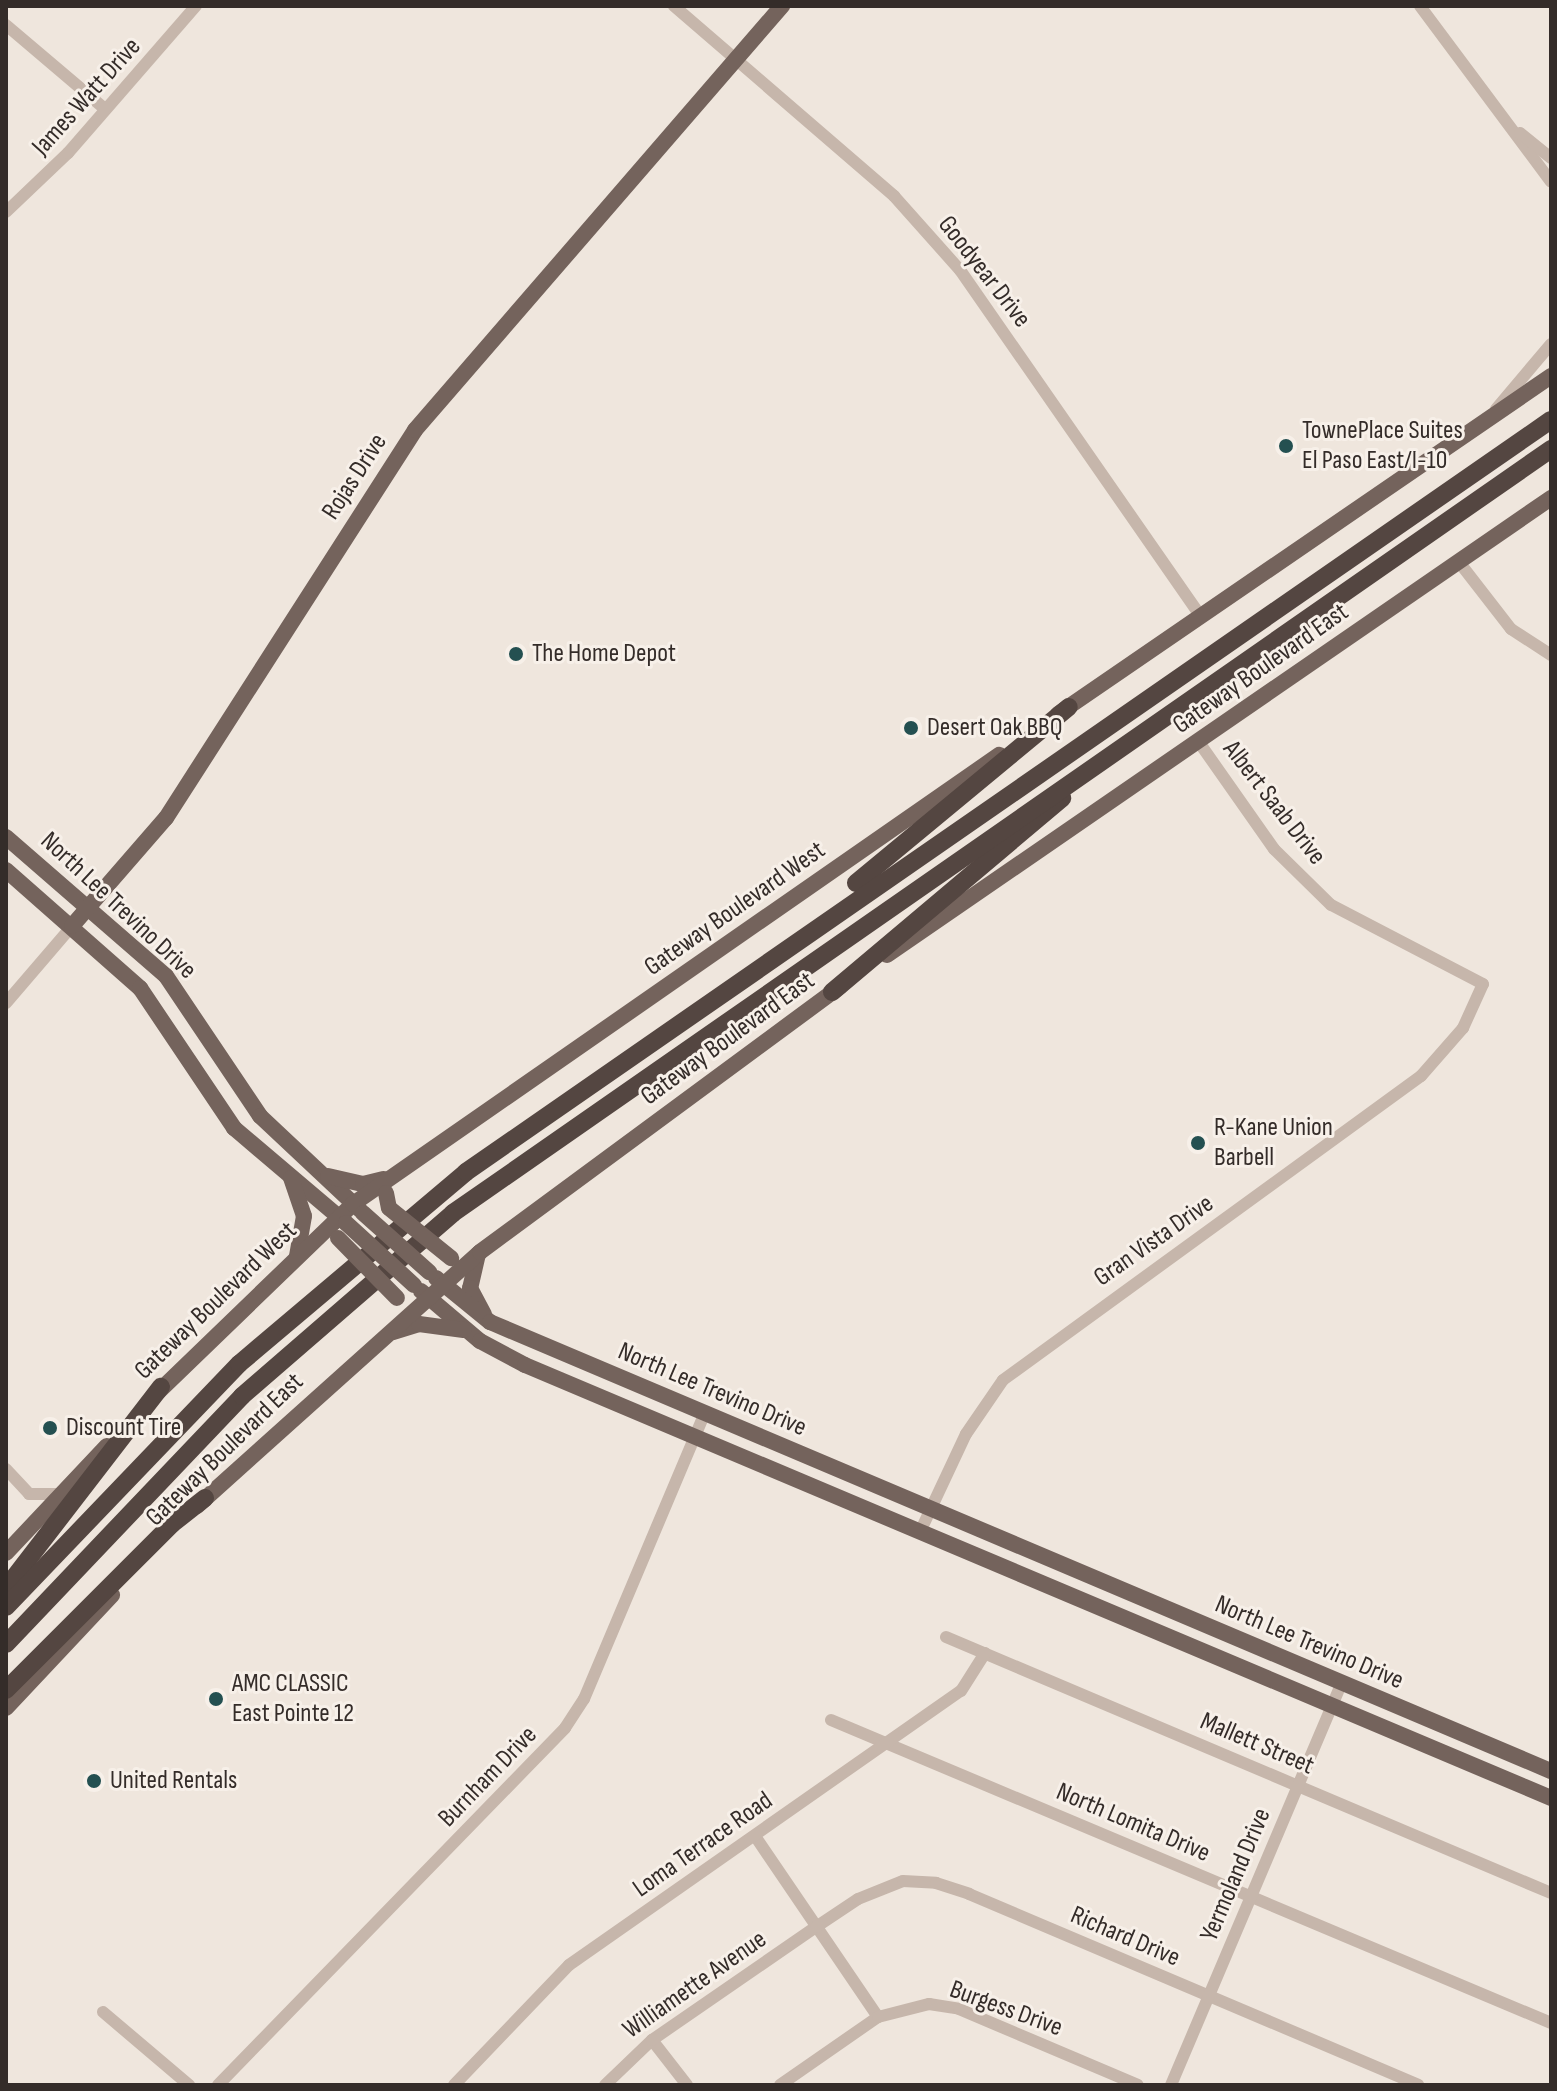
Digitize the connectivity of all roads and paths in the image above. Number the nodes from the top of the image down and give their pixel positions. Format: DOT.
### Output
graph roads {
  1 [pos="196,6"];
  2 [pos="674,6"];
  3 [pos="782,6"];
  4 [pos="1420,6"];
  5 [pos="6,25"];
  6 [pos="734,58"];
  7 [pos="105,109"];
  8 [pos="1505,121"];
  9 [pos="1551,158"];
  10 [pos="1551,182"];
  11 [pos="6,212"];
  12 [pos="1551,344"];
  13 [pos="1551,376"];
  14 [pos="1551,420"];
  15 [pos="1486,421"];
  16 [pos="1551,449"];
  17 [pos="1551,498"];
  18 [pos="1459,562"];
  19 [pos="1201,617"];
  20 [pos="1551,655"];
  21 [pos="1069,707"];
  22 [pos="1198,741"];
  23 [pos="1091,766"];
  24 [pos="6,837"];
  25 [pos="6,870"];
  26 [pos="90,910"];
  27 [pos="72,926"];
  28 [pos="1483,984"];
  29 [pos="832,992"];
  30 [pos="710,998"];
  31 [pos="6,1003"];
  32 [pos="306,1163"];
  33 [pos="290,1176"];
  34 [pos="388,1186"];
  35 [pos="358,1209"];
  36 [pos="341,1226"];
  37 [pos="480,1252"];
  38 [pos="297,1256"];
  39 [pos="436,1278"];
  40 [pos="428,1297"];
  41 [pos="490,1322"];
  42 [pos="466,1331"];
  43 [pos="384,1335"];
  44 [pos="161,1387"];
  45 [pos="705,1413"];
  46 [pos="695,1436"];
  47 [pos="6,1469"];
  48 [pos="61,1494"];
  49 [pos="205,1498"];
  50 [pos="933,1510"];
  51 [pos="920,1532"];
  52 [pos="6,1553"];
  53 [pos="6,1588"];
  54 [pos="6,1607"];
  55 [pos="946,1637"];
  56 [pos="6,1644"];
  57 [pos="985,1653"];
  58 [pos="1342,1683"];
  59 [pos="6,1690"];
  60 [pos="1333,1704"];
  61 [pos="6,1708"];
  62 [pos="831,1720"];
  63 [pos="888,1745"];
  64 [pos="1551,1771"];
  65 [pos="1298,1786"];
  66 [pos="1551,1798"];
  67 [pos="755,1836"];
  68 [pos="1551,1893"];
  69 [pos="1251,1896"];
  70 [pos="816,1927"];
  71 [pos="1209,1996"];
  72 [pos="103,2012"];
  73 [pos="878,2017"];
  74 [pos="1551,2023"];
  75 [pos="652,2040"];
  76 [pos="189,2085"];
  77 [pos="218,2085"];
  78 [pos="454,2085"];
  79 [pos="605,2085"];
  80 [pos="687,2085"];
  81 [pos="780,2085"];
  82 [pos="1138,2085"];
  83 [pos="1171,2085"];
  84 [pos="1418,2085"];
  1 -- 7 [label="street, James Watt Drive"];
  2 -- 6 [label="street, Goodyear Drive"];
  3 -- 6 [label="main road, Rojas Drive"];
  4 -- 8 [label="street"];
  5 -- 7 [label="street"];
  6 -- 19 [label="street, Goodyear Drive"];
  6 -- 26 [label="main road, Rojas Drive"];
  7 -- 11 [label="street, James Watt Drive"];
  8 -- 9 [label="street"];
  8 -- 10 [label="street"];
  12 -- 15 [label="street"];
  13 -- 15 [label="main road, Gateway Boulevard West"];
  14 -- 30 [label="highway"];
  15 -- 19 [label="main road, Gateway Boulevard West"];
  16 -- 23 [label="highway"];
  17 -- 18 [label="main road, Gateway Boulevard East"];
  18 -- 20 [label="street"];
  18 -- 22 [label="main road, Gateway Boulevard East"];
  19 -- 21 [label="main road, Gateway Boulevard West"];
  21 -- 30 [label="highway"];
  21 -- 34 [label="main road, Gateway Boulevard West"];
  22 -- 28 [label="street, Albert Saab Drive"];
  22 -- 29 [label="main road, Gateway Boulevard East"];
  23 -- 29 [label="highway"];
  23 -- 56 [label="highway"];
  24 -- 26 [label="main road, North Lee Trevino Drive"];
  25 -- 27 [label="main road, North Lee Trevino Drive"];
  26 -- 27 [label="main road, Rojas Drive"];
  26 -- 32 [label="main road, North Lee Trevino Drive"];
  27 -- 31 [label="street, Rojas Drive"];
  27 -- 33 [label="main road, North Lee Trevino Drive"];
  28 -- 50 [label="street, Gran Vista Drive"];
  29 -- 37 [label="main road, Gateway Boulevard East"];
  30 -- 54 [label="highway"];
  32 -- 34 [label="main road"];
  32 -- 35 [label="main road, North Lee Trevino Drive"];
  33 -- 36 [label="main road, North Lee Trevino Drive"];
  33 -- 38 [label="main road"];
  34 -- 35 [label="main road, Gateway Boulevard West"];
  34 -- 37 [label="main road, bridge"];
  35 -- 36 [label="main road, Gateway Boulevard West"];
  35 -- 39 [label="main road, North Lee Trevino Drive, bridge"];
  36 -- 38 [label="main road, Gateway Boulevard West"];
  36 -- 40 [label="main road, North Lee Trevino Drive, bridge"];
  36 -- 43 [label="main road, bridge"];
  37 -- 39 [label="main road, Gateway Boulevard East"];
  37 -- 41 [label="main road"];
  38 -- 44 [label="main road, Gateway Boulevard West"];
  39 -- 40 [label="main road, Gateway Boulevard East"];
  39 -- 41 [label="main road, North Lee Trevino Drive"];
  40 -- 42 [label="main road, North Lee Trevino Drive"];
  40 -- 43 [label="main road, Gateway Boulevard East"];
  41 -- 45 [label="main road, North Lee Trevino Drive"];
  42 -- 43 [label="main road"];
  42 -- 46 [label="main road, North Lee Trevino Drive"];
  43 -- 49 [label="main road, Gateway Boulevard East"];
  44 -- 48 [label="main road, Gateway Boulevard West"];
  44 -- 53 [label="highway"];
  45 -- 46 [label="street, Burnham Drive"];
  45 -- 50 [label="main road, North Lee Trevino Drive"];
  46 -- 51 [label="main road, North Lee Trevino Drive"];
  46 -- 77 [label="street, Burnham Drive"];
  47 -- 48 [label="street"];
  48 -- 52 [label="main road, Gateway Boulevard West"];
  49 -- 59 [label="highway"];
  49 -- 61 [label="main road, Gateway Boulevard East"];
  50 -- 51 [label="street, Gran Vista Drive"];
  50 -- 58 [label="main road, North Lee Trevino Drive"];
  51 -- 60 [label="main road, North Lee Trevino Drive"];
  55 -- 57 [label="street, Mallett Street"];
  57 -- 63 [label="street, Loma Terrace Road"];
  57 -- 65 [label="street, Mallett Street"];
  58 -- 60 [label="street, Yermoland Drive"];
  58 -- 64 [label="main road, North Lee Trevino Drive"];
  60 -- 65 [label="street, Yermoland Drive"];
  60 -- 66 [label="main road, North Lee Trevino Drive"];
  62 -- 63 [label="street, North Lomita Drive"];
  63 -- 67 [label="street, Loma Terrace Road"];
  63 -- 69 [label="street, North Lomita Drive"];
  65 -- 68 [label="street, Mallett Street"];
  65 -- 69 [label="street, Yermoland Drive"];
  67 -- 70 [label="street"];
  67 -- 78 [label="street, Loma Terrace Road"];
  69 -- 71 [label="street, Yermoland Drive"];
  69 -- 74 [label="street, North Lomita Drive"];
  70 -- 71 [label="street, Richard Drive"];
  70 -- 73 [label="street"];
  70 -- 75 [label="street, Williamette Avenue"];
  71 -- 83 [label="street, Yermoland Drive"];
  71 -- 84 [label="street, Richard Drive"];
  72 -- 76 [label="street"];
  73 -- 81 [label="street, Burgess Drive"];
  73 -- 82 [label="street, Burgess Drive"];
  75 -- 79 [label="street, Williamette Avenue"];
  75 -- 80 [label="street"];
}
